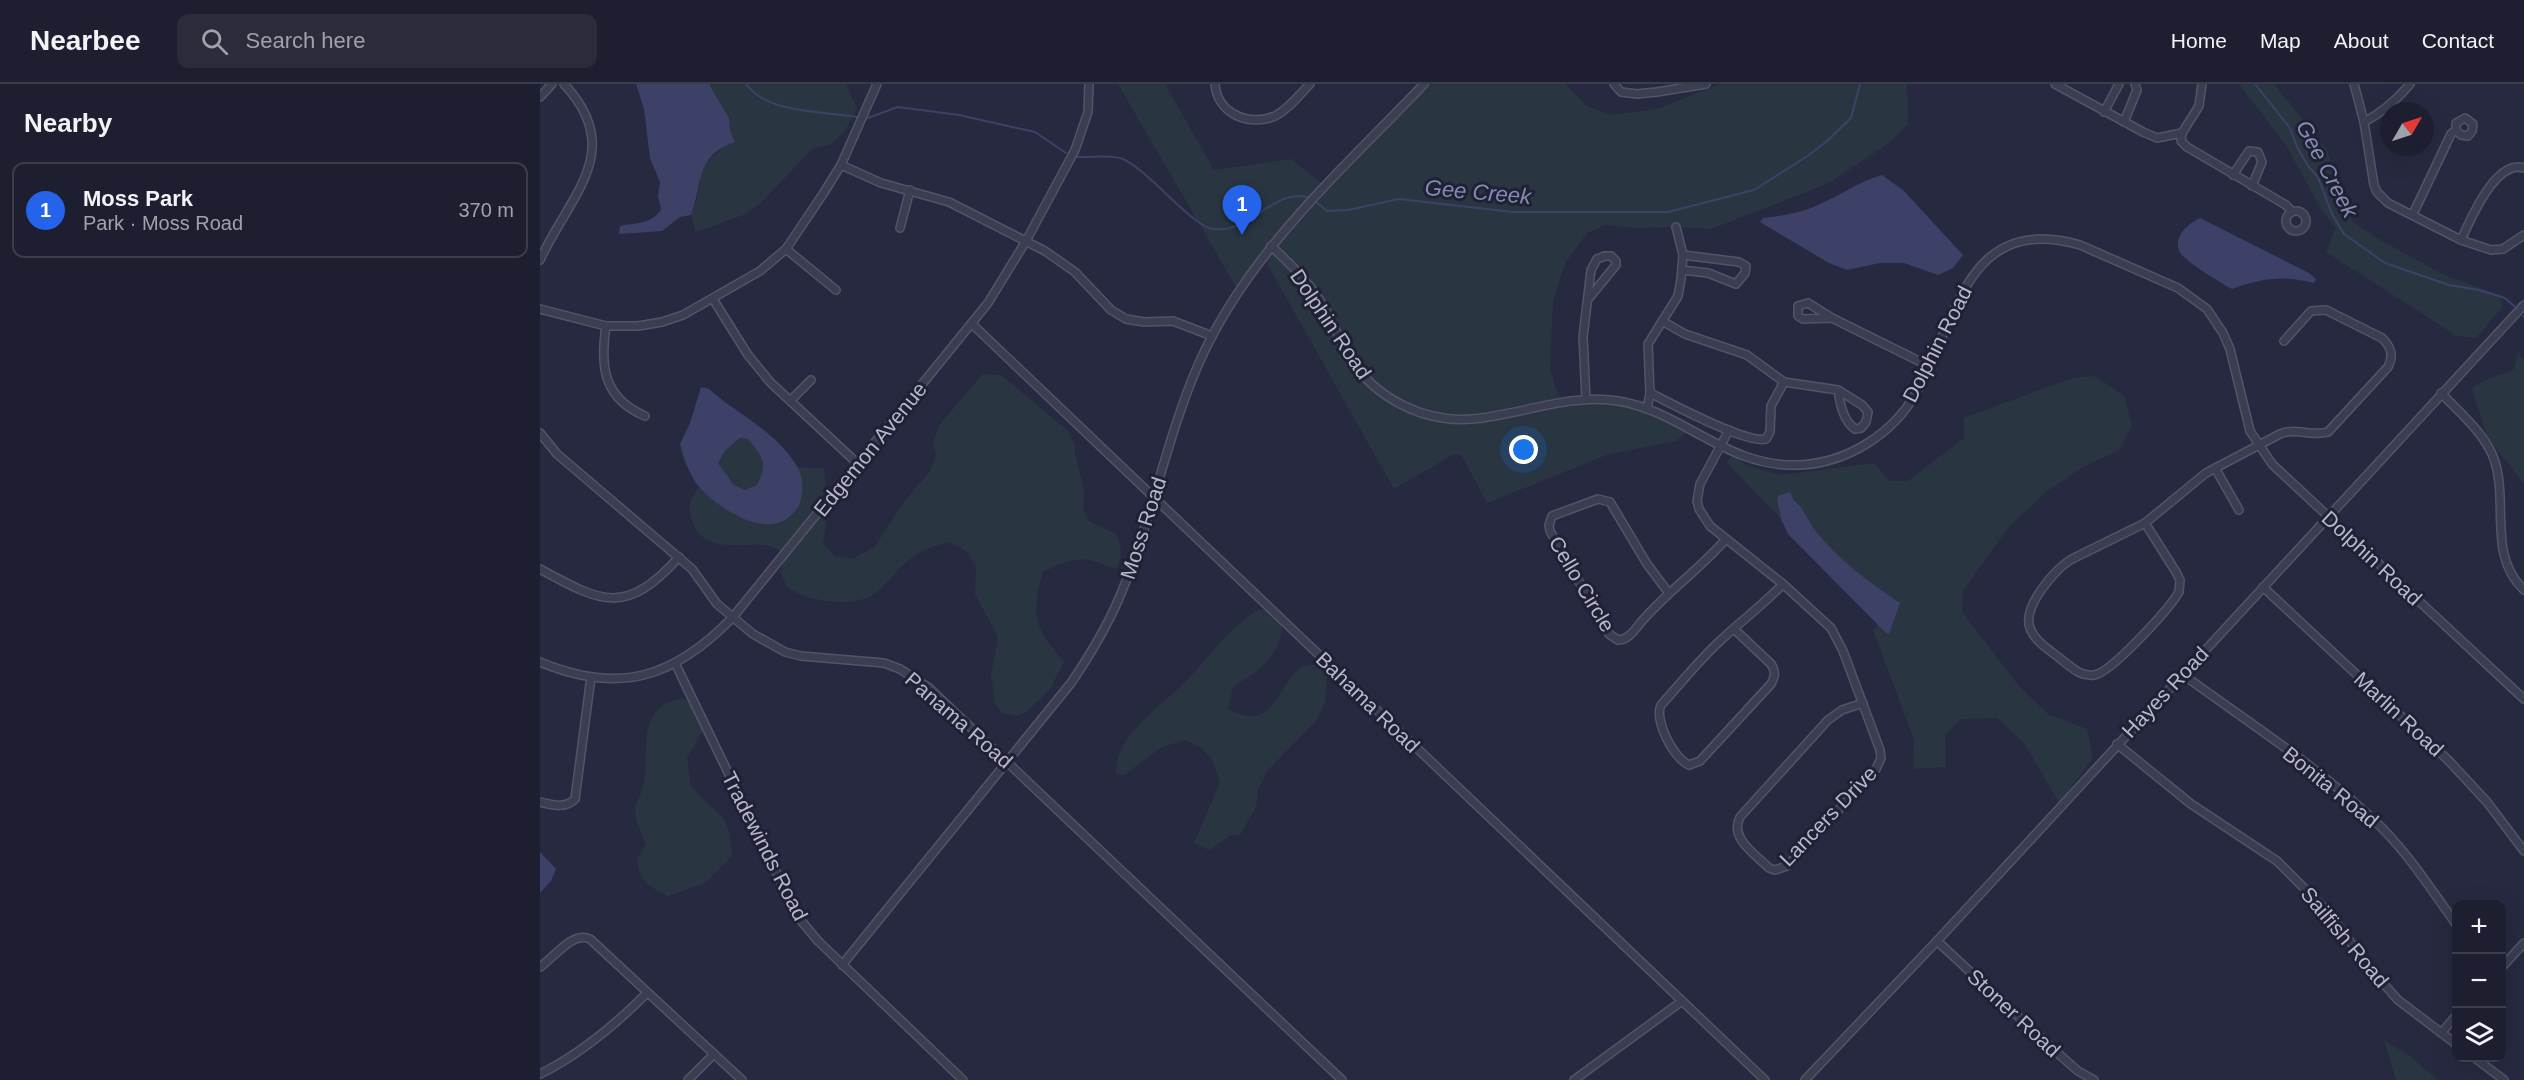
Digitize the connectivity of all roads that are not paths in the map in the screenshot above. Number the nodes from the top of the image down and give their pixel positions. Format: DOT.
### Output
graph roads {
  1 [pos="552,84"];
  2 [pos="564,84"];
  3 [pos="877,84"];
  4 [pos="1089,84"];
  5 [pos="1215,84"];
  6 [pos="1310,84"];
  7 [pos="1411,84"];
  8 [pos="1424,84"];
  9 [pos="1614,84"];
  10 [pos="1706,84"];
  11 [pos="2055,84"];
  12 [pos="2120,84"];
  13 [pos="2135,84"];
  14 [pos="2202,84"];
  15 [pos="2354,84"];
  16 [pos="2410,84"];
  17 [pos="1417,91"];
  18 [pos="540,97"];
  19 [pos="2104,112"];
  20 [pos="2124,122"];
  21 [pos="2364,122"];
  22 [pos="2456,130"];
  23 [pos="2182,133"];
  24 [pos="841,165"];
  25 [pos="2524,168"];
  26 [pos="2233,175"];
  27 [pos="2252,186"];
  28 [pos="910,190"];
  29 [pos="2292,212"];
  30 [pos="2413,214"];
  31 [pos="1676,227"];
  32 [pos="900,228"];
  33 [pos="2524,235"];
  34 [pos="2461,240"];
  35 [pos="1026,241"];
  36 [pos="1271,246"];
  37 [pos="786,249"];
  38 [pos="1683,255"];
  39 [pos="540,260"];
  40 [pos="1682,270"];
  41 [pos="836,290"];
  42 [pos="1589,298"];
  43 [pos="713,299"];
  44 [pos="2524,305"];
  45 [pos="540,309"];
  46 [pos="1832,318"];
  47 [pos="1662,321"];
  48 [pos="972,324"];
  49 [pos="606,326"];
  50 [pos="1212,336"];
  51 [pos="2284,341"];
  52 [pos="1929,366"];
  53 [pos="811,380"];
  54 [pos="1784,382"];
  55 [pos="1838,390"];
  56 [pos="1650,393"];
  57 [pos="2441,393"];
  58 [pos="1586,399"];
  59 [pos="790,401"];
  60 [pos="1647,409"];
  61 [pos="645,416"];
  62 [pos="1729,430"];
  63 [pos="540,433"];
  64 [pos="2258,446"];
  65 [pos="1720,447"];
  66 [pos="857,463"];
  67 [pos="2215,468"];
  68 [pos="1153,497"];
  69 [pos="2238,510"];
  70 [pos="2327,516"];
  71 [pos="2145,523"];
  72 [pos="1726,539"];
  73 [pos="679,557"];
  74 [pos="540,569"];
  75 [pos="1783,584"];
  76 [pos="2263,587"];
  77 [pos="2524,590"];
  78 [pos="1668,592"];
  79 [pos="733,617"];
  80 [pos="1734,629"];
  81 [pos="540,662"];
  82 [pos="675,663"];
  83 [pos="2182,674"];
  84 [pos="591,678"];
  85 [pos="2524,699"];
  86 [pos="1863,703"];
  87 [pos="2117,744"];
  88 [pos="1007,762"];
  89 [pos="540,802"];
  90 [pos="2524,851"];
  91 [pos="2452,917"];
  92 [pos="1937,941"];
  93 [pos="2524,943"];
  94 [pos="2506,963"];
  95 [pos="842,965"];
  96 [pos="540,967"];
  97 [pos="647,993"];
  98 [pos="1682,1000"];
  99 [pos="2452,1021"];
  100 [pos="2441,1033"];
  101 [pos="2452,1041"];
  102 [pos="714,1054"];
  103 [pos="2480,1062"];
  104 [pos="540,1074"];
  105 [pos="688,1080"];
  106 [pos="742,1080"];
  107 [pos="963,1080"];
  108 [pos="1342,1080"];
  109 [pos="1574,1080"];
  110 [pos="1765,1080"];
  111 [pos="1805,1080"];
  112 [pos="2094,1080"];
  113 [pos="2504,1080"];
  1 -- 18 [label="street"];
  2 -- 39 [label="street"];
  3 -- 24 [label="street"];
  4 -- 35 [label="street, Edgemon Avenue"];
  5 -- 6 [label="street"];
  7 -- 17 [label="street"];
  8 -- 17 [label="street, Moss Road"];
  9 -- 10 [label="street"];
  11 -- 19 [label="street"];
  12 -- 19 [label="street"];
  13 -- 20 [label="street"];
  14 -- 23 [label="street"];
  15 -- 21 [label="street"];
  16 -- 21 [label="street"];
  17 -- 36 [label="street, Moss Road"];
  19 -- 20 [label="street"];
  20 -- 23 [label="street"];
  21 -- 30 [label="street"];
  22 -- 30 [label="street"];
  23 -- 26 [label="street"];
  24 -- 28 [label="street"];
  24 -- 37 [label="street"];
  25 -- 34 [label="street"];
  26 -- 27 [label="street"];
  26 -- 27 [label="street"];
  27 -- 29 [label="street"];
  28 -- 32 [label="street"];
  28 -- 35 [label="street"];
  30 -- 34 [label="street"];
  31 -- 38 [label="street"];
  33 -- 34 [label="street"];
  35 -- 48 [label="street, Edgemon Avenue"];
  35 -- 50 [label="street"];
  36 -- 50 [label="street, Moss Road"];
  36 -- 58 [label="street, Dolphin Road"];
  37 -- 41 [label="street"];
  37 -- 43 [label="street"];
  38 -- 40 [label="street"];
  38 -- 40 [label="street"];
  40 -- 47 [label="street"];
  42 -- 42 [label="street"];
  42 -- 58 [label="street"];
  43 -- 49 [label="street"];
  43 -- 59 [label="street"];
  44 -- 57 [label="street, Hayes Road"];
  45 -- 49 [label="street"];
  46 -- 52 [label="street"];
  47 -- 54 [label="street"];
  47 -- 56 [label="street"];
  48 -- 66 [label="street, Edgemon Avenue"];
  48 -- 68 [label="street, Bahama Road"];
  49 -- 61 [label="street"];
  50 -- 68 [label="street, Moss Road"];
  51 -- 64 [label="street"];
  52 -- 64 [label="street, Dolphin Road"];
  52 -- 65 [label="street, Dolphin Road"];
  53 -- 59 [label="street"];
  54 -- 55 [label="street"];
  54 -- 62 [label="street"];
  55 -- 55 [label="street"];
  56 -- 60 [label="street"];
  56 -- 62 [label="street"];
  57 -- 70 [label="street, Hayes Road"];
  57 -- 77 [label="street"];
  58 -- 60 [label="street, Dolphin Road"];
  59 -- 66 [label="street"];
  60 -- 65 [label="street, Dolphin Road"];
  62 -- 65 [label="street, Lancers Drive"];
  63 -- 73 [label="street, Panama Road"];
  64 -- 67 [label="street"];
  64 -- 70 [label="street, Dolphin Road"];
  65 -- 72 [label="street, Lancers Drive"];
  66 -- 79 [label="street, Edgemon Avenue"];
  67 -- 69 [label="street"];
  67 -- 71 [label="street"];
  68 -- 88 [label="street, Moss Road"];
  68 -- 98 [label="street, Bahama Road"];
  70 -- 76 [label="street, Hayes Road"];
  70 -- 85 [label="street, Dolphin Road"];
  71 -- 71 [label="street"];
  72 -- 75 [label="street, Lancers Drive"];
  72 -- 78 [label="street, Cello Circle"];
  73 -- 74 [label="street"];
  73 -- 79 [label="street, Panama Road"];
  75 -- 80 [label="street"];
  75 -- 86 [label="street, Lancers Drive"];
  76 -- 83 [label="street, Hayes Road"];
  76 -- 90 [label="street, Marlin Road"];
  78 -- 78 [label="street, Cello Circle"];
  79 -- 82 [label="street, Edgemon Avenue"];
  79 -- 88 [label="street, Panama Road"];
  80 -- 80 [label="street"];
  81 -- 84 [label="street, Edgemon Avenue"];
  82 -- 84 [label="street, Edgemon Avenue"];
  82 -- 95 [label="street, Tradewinds Road"];
  83 -- 87 [label="street, Hayes Road"];
  83 -- 91 [label="street, Bonita Road"];
  84 -- 89 [label="street"];
  86 -- 86 [label="street, Lancers Drive"];
  87 -- 92 [label="street, Hayes Road"];
  87 -- 100 [label="street, Sailfish Road"];
  88 -- 95 [label="street, Moss Road"];
  88 -- 108 [label="street, Panama Road"];
  92 -- 111 [label="street, Hayes Road"];
  92 -- 112 [label="street, Stoner Road"];
  93 -- 94 [label="street"];
  95 -- 107 [label="street, Tradewinds Road"];
  96 -- 97 [label="street"];
  97 -- 102 [label="street"];
  97 -- 104 [label="street"];
  98 -- 109 [label="street"];
  98 -- 110 [label="street, Bahama Road"];
  99 -- 100 [label="street"];
  100 -- 101 [label="street, Sailfish Road"];
  102 -- 105 [label="street"];
  102 -- 106 [label="street"];
  103 -- 113 [label="street"];
}
